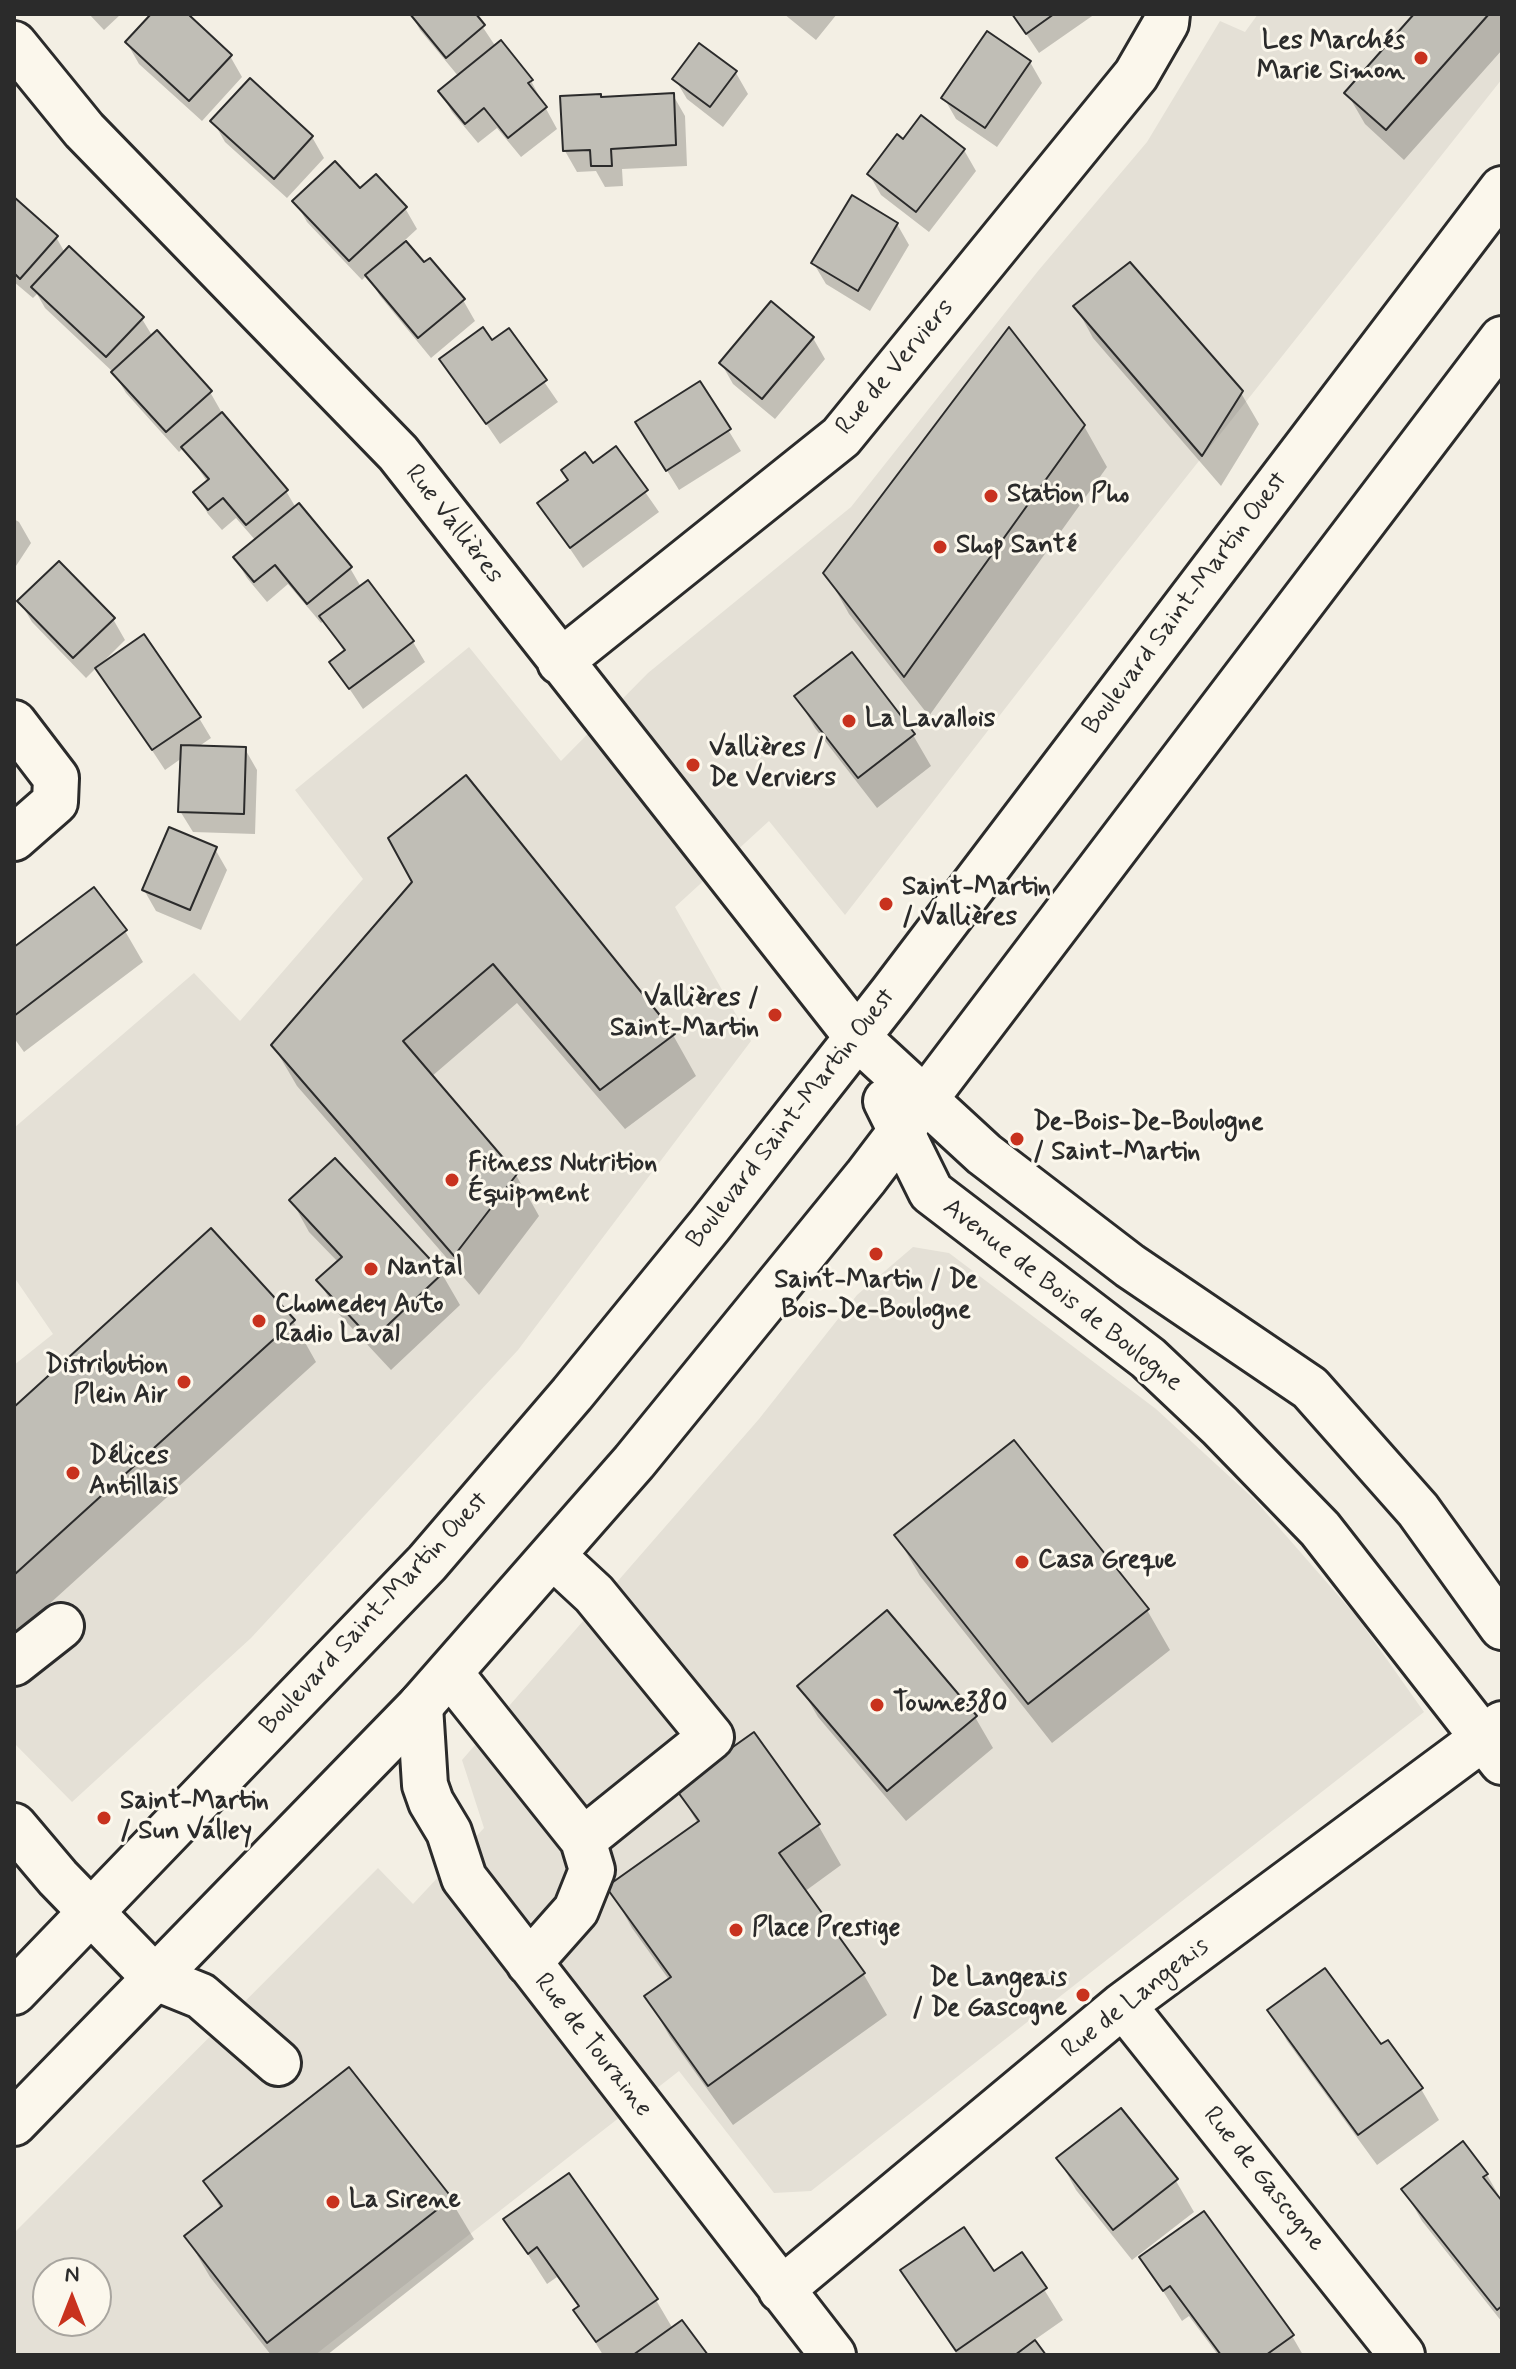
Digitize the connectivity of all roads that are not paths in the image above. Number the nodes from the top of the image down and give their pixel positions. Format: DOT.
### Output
graph roads {
  1 [pos="1167,14"];
  2 [pos="14,44"];
  3 [pos="14,82"];
  4 [pos="84,130"];
  5 [pos="1502,189"];
  6 [pos="1502,339"];
  7 [pos="560,662"];
  8 [pos="14,723"];
  9 [pos="14,838"];
  10 [pos="857,1037"];
  11 [pos="912,1116"];
  12 [pos="553,1556"];
  13 [pos="61,1626"];
  14 [pos="1502,1627"];
  15 [pos="14,1663"];
  16 [pos="450,1673"];
  17 [pos="420,1706"];
  18 [pos="1496,1742"];
  19 [pos="14,1826"];
  20 [pos="583,1840"];
  21 [pos="90,1912"];
  22 [pos="529,1963"];
  23 [pos="154,1977"];
  24 [pos="14,1992"];
  25 [pos="1123,2005"];
  26 [pos="278,2063"];
  27 [pos="14,2123"];
  28 [pos="781,2290"];
  29 [pos="833,2355"];
  30 [pos="1402,2355"];
  1 -- 7 [label="street, Rue de Verviers"];
  2 -- 4 [label="street, Rue Vallières"];
  3 -- 4 [label="street"];
  4 -- 7 [label="street, Rue Vallières"];
  5 -- 10 [label="street, Boulevard Saint-Martin Ouest"];
  6 -- 11 [label="street"];
  7 -- 10 [label="street, Rue Vallières"];
  8 -- 9 [label="street"];
  10 -- 11 [label="street, Avenue de Bois de Boulogne"];
  10 -- 21 [label="street, Boulevard Saint-Martin Ouest"];
  11 -- 12 [label="street"];
  11 -- 14 [label="street, Avenue de Bois de Boulogne"];
  11 -- 18 [label="street, Avenue de Bois de Boulogne"];
  12 -- 16 [label="street"];
  12 -- 20 [label="street"];
  13 -- 15 [label="street"];
  16 -- 17 [label="street"];
  16 -- 20 [label="street"];
  17 -- 22 [label="street, Rue de Touraine"];
  17 -- 23 [label="street"];
  18 -- 25 [label="street, Rue de Langeais"];
  19 -- 21 [label="street"];
  20 -- 22 [label="street"];
  21 -- 23 [label="street"];
  21 -- 24 [label="street, Boulevard Saint-Martin Ouest"];
  22 -- 28 [label="street, Rue de Touraine"];
  23 -- 26 [label="street"];
  23 -- 27 [label="street"];
  25 -- 28 [label="street, Rue de Langeais"];
  25 -- 30 [label="street, Rue de Gascogne"];
  28 -- 29 [label="street, Rue de Touraine"];
}
